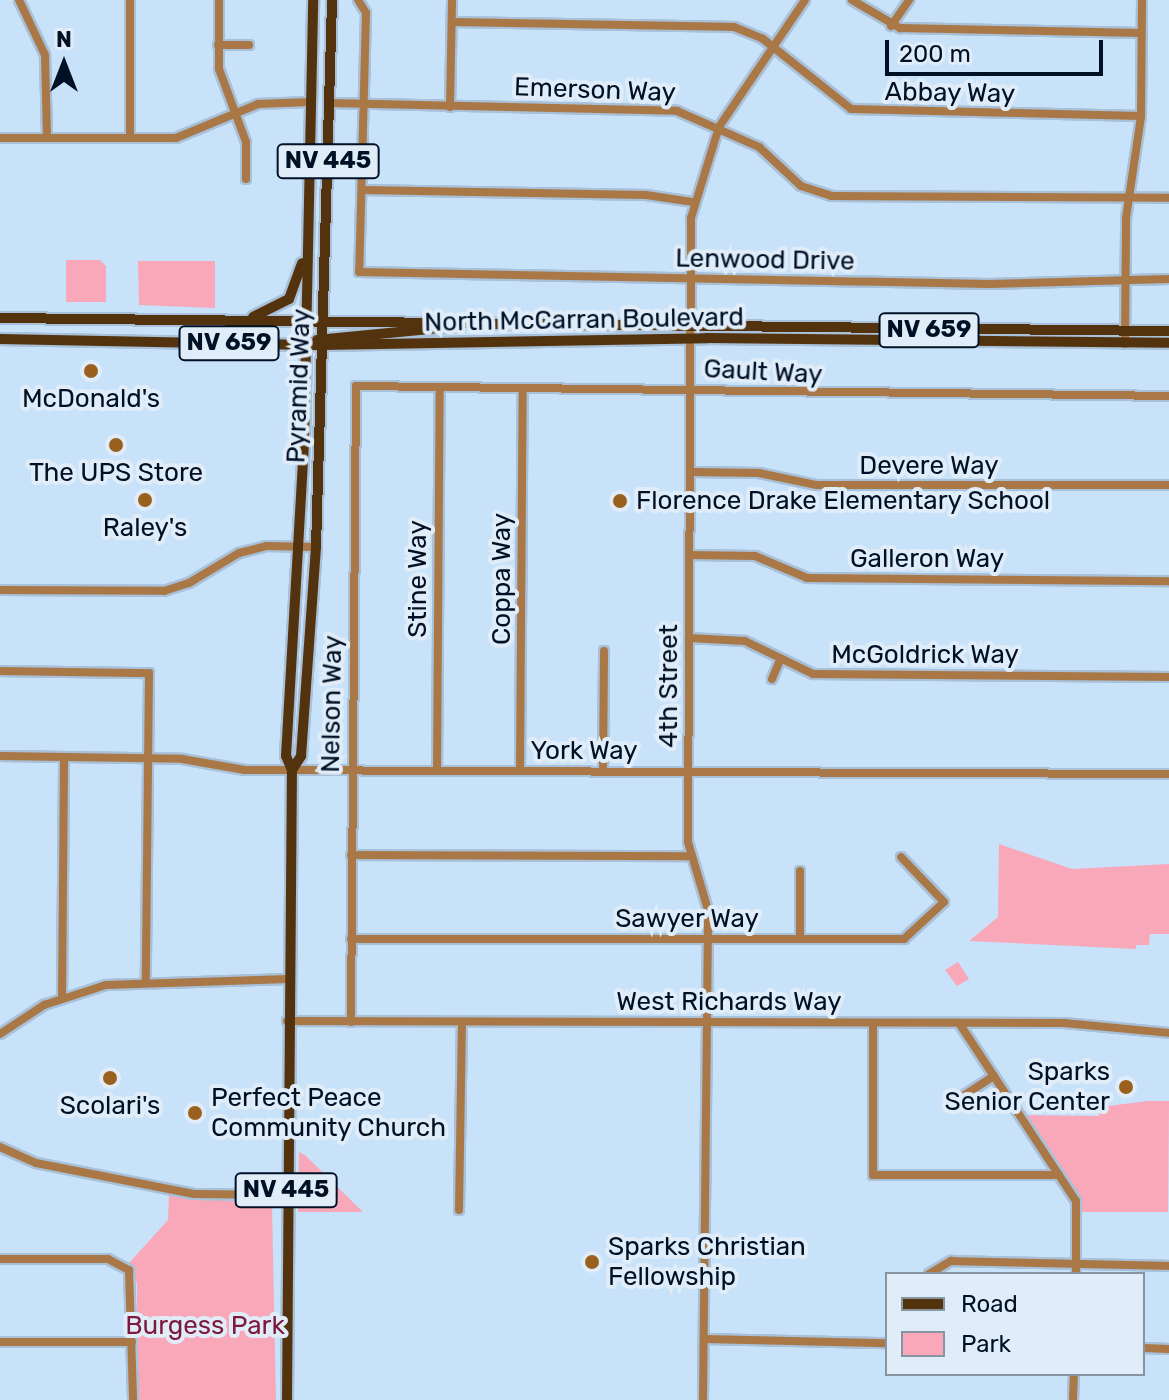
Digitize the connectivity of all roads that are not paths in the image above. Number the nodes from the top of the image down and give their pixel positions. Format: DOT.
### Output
graph roads {
  1 [pos="19,0"];
  2 [pos="130,0"];
  3 [pos="219,0"];
  4 [pos="313,0"];
  5 [pos="332,0"];
  6 [pos="358,0"];
  7 [pos="452,0"];
  8 [pos="805,0"];
  9 [pos="852,0"];
  10 [pos="909,0"];
  11 [pos="1142,0"];
  12 [pos="452,22"];
  13 [pos="891,26"];
  14 [pos="1141,33"];
  15 [pos="218,45"];
  16 [pos="249,45"];
  17 [pos="773,46"];
  18 [pos="310,102"];
  19 [pos="330,103"];
  20 [pos="366,104"];
  21 [pos="450,107"];
  22 [pos="234,113"];
  23 [pos="1141,116"];
  24 [pos="719,127"];
  25 [pos="130,136"];
  26 [pos="0,138"];
  27 [pos="47,138"];
  28 [pos="246,179"];
  29 [pos="362,190"];
  30 [pos="1169,198"];
  31 [pos="1128,201"];
  32 [pos="693,202"];
  33 [pos="306,249"];
  34 [pos="690,279"];
  35 [pos="1169,279"];
  36 [pos="1124,280"];
  37 [pos="0,318"];
  38 [pos="241,320"];
  39 [pos="304,321"];
  40 [pos="324,322"];
  41 [pos="469,323"];
  42 [pos="689,326"];
  43 [pos="1169,331"];
  44 [pos="1125,332"];
  45 [pos="0,339"];
  46 [pos="689,339"];
  47 [pos="323,342"];
  48 [pos="1169,343"];
  49 [pos="1125,344"];
  50 [pos="307,345"];
  51 [pos="356,386"];
  52 [pos="440,388"];
  53 [pos="523,388"];
  54 [pos="689,389"];
  55 [pos="1169,396"];
  56 [pos="691,472"];
  57 [pos="1169,485"];
  58 [pos="299,546"];
  59 [pos="316,547"];
  60 [pos="690,555"];
  61 [pos="1169,581"];
  62 [pos="0,590"];
  63 [pos="689,638"];
  64 [pos="604,651"];
  65 [pos="780,660"];
  66 [pos="0,671"];
  67 [pos="1169,677"];
  68 [pos="772,679"];
  69 [pos="0,756"];
  70 [pos="64,757"];
  71 [pos="148,758"];
  72 [pos="292,770"];
  73 [pos="352,770"];
  74 [pos="437,771"];
  75 [pos="520,771"];
  76 [pos="603,771"];
  77 [pos="688,771"];
  78 [pos="1169,774"];
  79 [pos="351,855"];
  80 [pos="692,856"];
  81 [pos="901,857"];
  82 [pos="800,871"];
  83 [pos="351,939"];
  84 [pos="708,939"];
  85 [pos="800,939"];
  86 [pos="288,979"];
  87 [pos="146,982"];
  88 [pos="62,997"];
  89 [pos="287,1021"];
  90 [pos="351,1022"];
  91 [pos="462,1022"];
  92 [pos="708,1022"];
  93 [pos="873,1023"];
  94 [pos="959,1023"];
  95 [pos="1169,1033"];
  96 [pos="0,1034"];
  97 [pos="994,1076"];
  98 [pos="963,1096"];
  99 [pos="0,1147"];
  100 [pos="1059,1175"];
  101 [pos="286,1195"];
  102 [pos="459,1210"];
  103 [pos="0,1259"];
  104 [pos="1076,1264"];
  105 [pos="1169,1266"];
  106 [pos="932,1272"];
  107 [pos="1076,1272"];
  108 [pos="705,1339"];
  109 [pos="0,1342"];
  110 [pos="132,1342"];
  111 [pos="885,1343"];
  112 [pos="1145,1348"];
  113 [pos="1168,1349"];
  114 [pos="1074,1376"];
  115 [pos="133,1400"];
  116 [pos="287,1400"];
  117 [pos="703,1400"];
  118 [pos="1073,1400"];
  1 -- 27 [label="street"];
  2 -- 25 [label="street"];
  3 -- 15 [label="street"];
  4 -- 18 [label="main road, Pyramid Way / NV 445"];
  5 -- 19 [label="main road, Pyramid Way / NV 445"];
  6 -- 20 [label="street"];
  7 -- 12 [label="street"];
  8 -- 17 [label="street, 4th Street"];
  9 -- 13 [label="street"];
  10 -- 13 [label="street"];
  11 -- 14 [label="street"];
  12 -- 17 [label="street, Abbay Way"];
  12 -- 21 [label="street"];
  13 -- 14 [label="street"];
  14 -- 23 [label="street"];
  15 -- 16 [label="street"];
  15 -- 22 [label="street"];
  17 -- 23 [label="street, Abbay Way"];
  17 -- 24 [label="street, 4th Street"];
  18 -- 22 [label="street"];
  18 -- 33 [label="main road, Pyramid Way / NV 445"];
  19 -- 20 [label="street, Emerson Way"];
  19 -- 40 [label="main road, Pyramid Way / NV 445"];
  20 -- 21 [label="street, Emerson Way"];
  20 -- 29 [label="street"];
  21 -- 24 [label="street, Emerson Way"];
  22 -- 25 [label="street"];
  22 -- 28 [label="street"];
  23 -- 31 [label="street"];
  24 -- 31 [label="street, Emerson Way"];
  24 -- 32 [label="street, 4th Street"];
  25 -- 27 [label="street"];
  26 -- 27 [label="street"];
  29 -- 32 [label="street"];
  29 -- 34 [label="street, Lenwood Drive"];
  30 -- 31 [label="street, Emerson Way"];
  31 -- 36 [label="street"];
  32 -- 34 [label="street, 4th Street"];
  33 -- 38 [label="main road"];
  33 -- 39 [label="main road, Pyramid Way / NV 445"];
  34 -- 36 [label="street, Lenwood Drive"];
  34 -- 42 [label="street, 4th Street"];
  35 -- 36 [label="street, Lenwood Drive"];
  36 -- 44 [label="street"];
  37 -- 38 [label="main road, North McCarran Boulevard / NV 659"];
  38 -- 39 [label="main road, North McCarran Boulevard / NV 659"];
  39 -- 40 [label="main road, North McCarran Boulevard / NV 659"];
  39 -- 50 [label="main road, Pyramid Way / NV 445"];
  40 -- 41 [label="main road, North McCarran Boulevard / NV 659"];
  40 -- 47 [label="main road, Pyramid Way / NV 445"];
  41 -- 42 [label="main road, North McCarran Boulevard / NV 659"];
  41 -- 47 [label="main road"];
  42 -- 44 [label="main road, North McCarran Boulevard / NV 659"];
  42 -- 46 [label="street, 4th Street"];
  43 -- 44 [label="main road, North McCarran Boulevard / NV 659"];
  44 -- 49 [label="street"];
  45 -- 50 [label="main road, North McCarran Boulevard / NV 659"];
  46 -- 47 [label="main road, North McCarran Boulevard / NV 659"];
  46 -- 49 [label="main road, North McCarran Boulevard / NV 659"];
  46 -- 54 [label="street, 4th Street"];
  47 -- 50 [label="main road, North McCarran Boulevard / NV 659"];
  47 -- 59 [label="main road, Pyramid Way / NV 445"];
  48 -- 49 [label="main road, North McCarran Boulevard / NV 659"];
  50 -- 58 [label="main road, Pyramid Way / NV 445"];
  51 -- 52 [label="street, Gault Way"];
  51 -- 73 [label="street, Nelson Way"];
  52 -- 53 [label="street, Gault Way"];
  52 -- 74 [label="street, Stine Way"];
  53 -- 54 [label="street, Gault Way"];
  53 -- 75 [label="street, Coppa Way"];
  54 -- 55 [label="street, Gault Way"];
  54 -- 56 [label="street, 4th Street"];
  56 -- 57 [label="street, Devere Way"];
  56 -- 60 [label="street, 4th Street"];
  58 -- 59 [label="street"];
  58 -- 62 [label="street"];
  58 -- 72 [label="main road, Pyramid Way / NV 445"];
  59 -- 72 [label="main road, Pyramid Way / NV 445"];
  60 -- 61 [label="street, Galleron Way"];
  60 -- 63 [label="street, 4th Street"];
  63 -- 65 [label="street, McGoldrick Way"];
  63 -- 77 [label="street, 4th Street"];
  64 -- 76 [label="street"];
  65 -- 67 [label="street, McGoldrick Way"];
  65 -- 68 [label="street"];
  66 -- 71 [label="street"];
  69 -- 70 [label="street, York Way"];
  70 -- 71 [label="street, York Way"];
  70 -- 88 [label="street"];
  71 -- 72 [label="street, York Way"];
  71 -- 87 [label="street"];
  72 -- 73 [label="street, York Way"];
  72 -- 86 [label="main road, Pyramid Way / NV 445"];
  73 -- 74 [label="street, York Way"];
  73 -- 79 [label="street, Nelson Way"];
  74 -- 75 [label="street, York Way"];
  75 -- 76 [label="street, York Way"];
  76 -- 77 [label="street, York Way"];
  77 -- 78 [label="street, York Way"];
  77 -- 80 [label="street, 4th Street"];
  79 -- 80 [label="street"];
  79 -- 83 [label="street, Nelson Way"];
  80 -- 84 [label="street, 4th Street"];
  81 -- 85 [label="street, Sawyer Way"];
  82 -- 85 [label="street"];
  83 -- 84 [label="street, Sawyer Way"];
  83 -- 90 [label="street, Nelson Way"];
  84 -- 85 [label="street, Sawyer Way"];
  84 -- 92 [label="street, 4th Street"];
  86 -- 87 [label="street"];
  86 -- 89 [label="main road, Pyramid Way / NV 445"];
  87 -- 88 [label="street"];
  88 -- 96 [label="street"];
  89 -- 90 [label="street, West Richards Way"];
  89 -- 101 [label="main road, Pyramid Way / NV 445"];
  90 -- 91 [label="street, West Richards Way"];
  91 -- 92 [label="street, West Richards Way"];
  91 -- 102 [label="street"];
  92 -- 93 [label="street, West Richards Way"];
  92 -- 108 [label="street, 4th Street"];
  93 -- 94 [label="street, West Richards Way"];
  93 -- 100 [label="street"];
  94 -- 95 [label="street, West Richards Way"];
  94 -- 97 [label="street"];
  97 -- 98 [label="street"];
  97 -- 100 [label="street"];
  99 -- 101 [label="street"];
  100 -- 104 [label="street"];
  101 -- 116 [label="main road, Pyramid Way / NV 445"];
  103 -- 110 [label="street"];
  104 -- 105 [label="street"];
  104 -- 106 [label="street"];
  104 -- 107 [label="street"];
  108 -- 111 [label="street"];
  108 -- 117 [label="street, 4th Street"];
  109 -- 110 [label="street"];
  110 -- 115 [label="street"];
  112 -- 113 [label="street"];
  114 -- 118 [label="street"];
}
